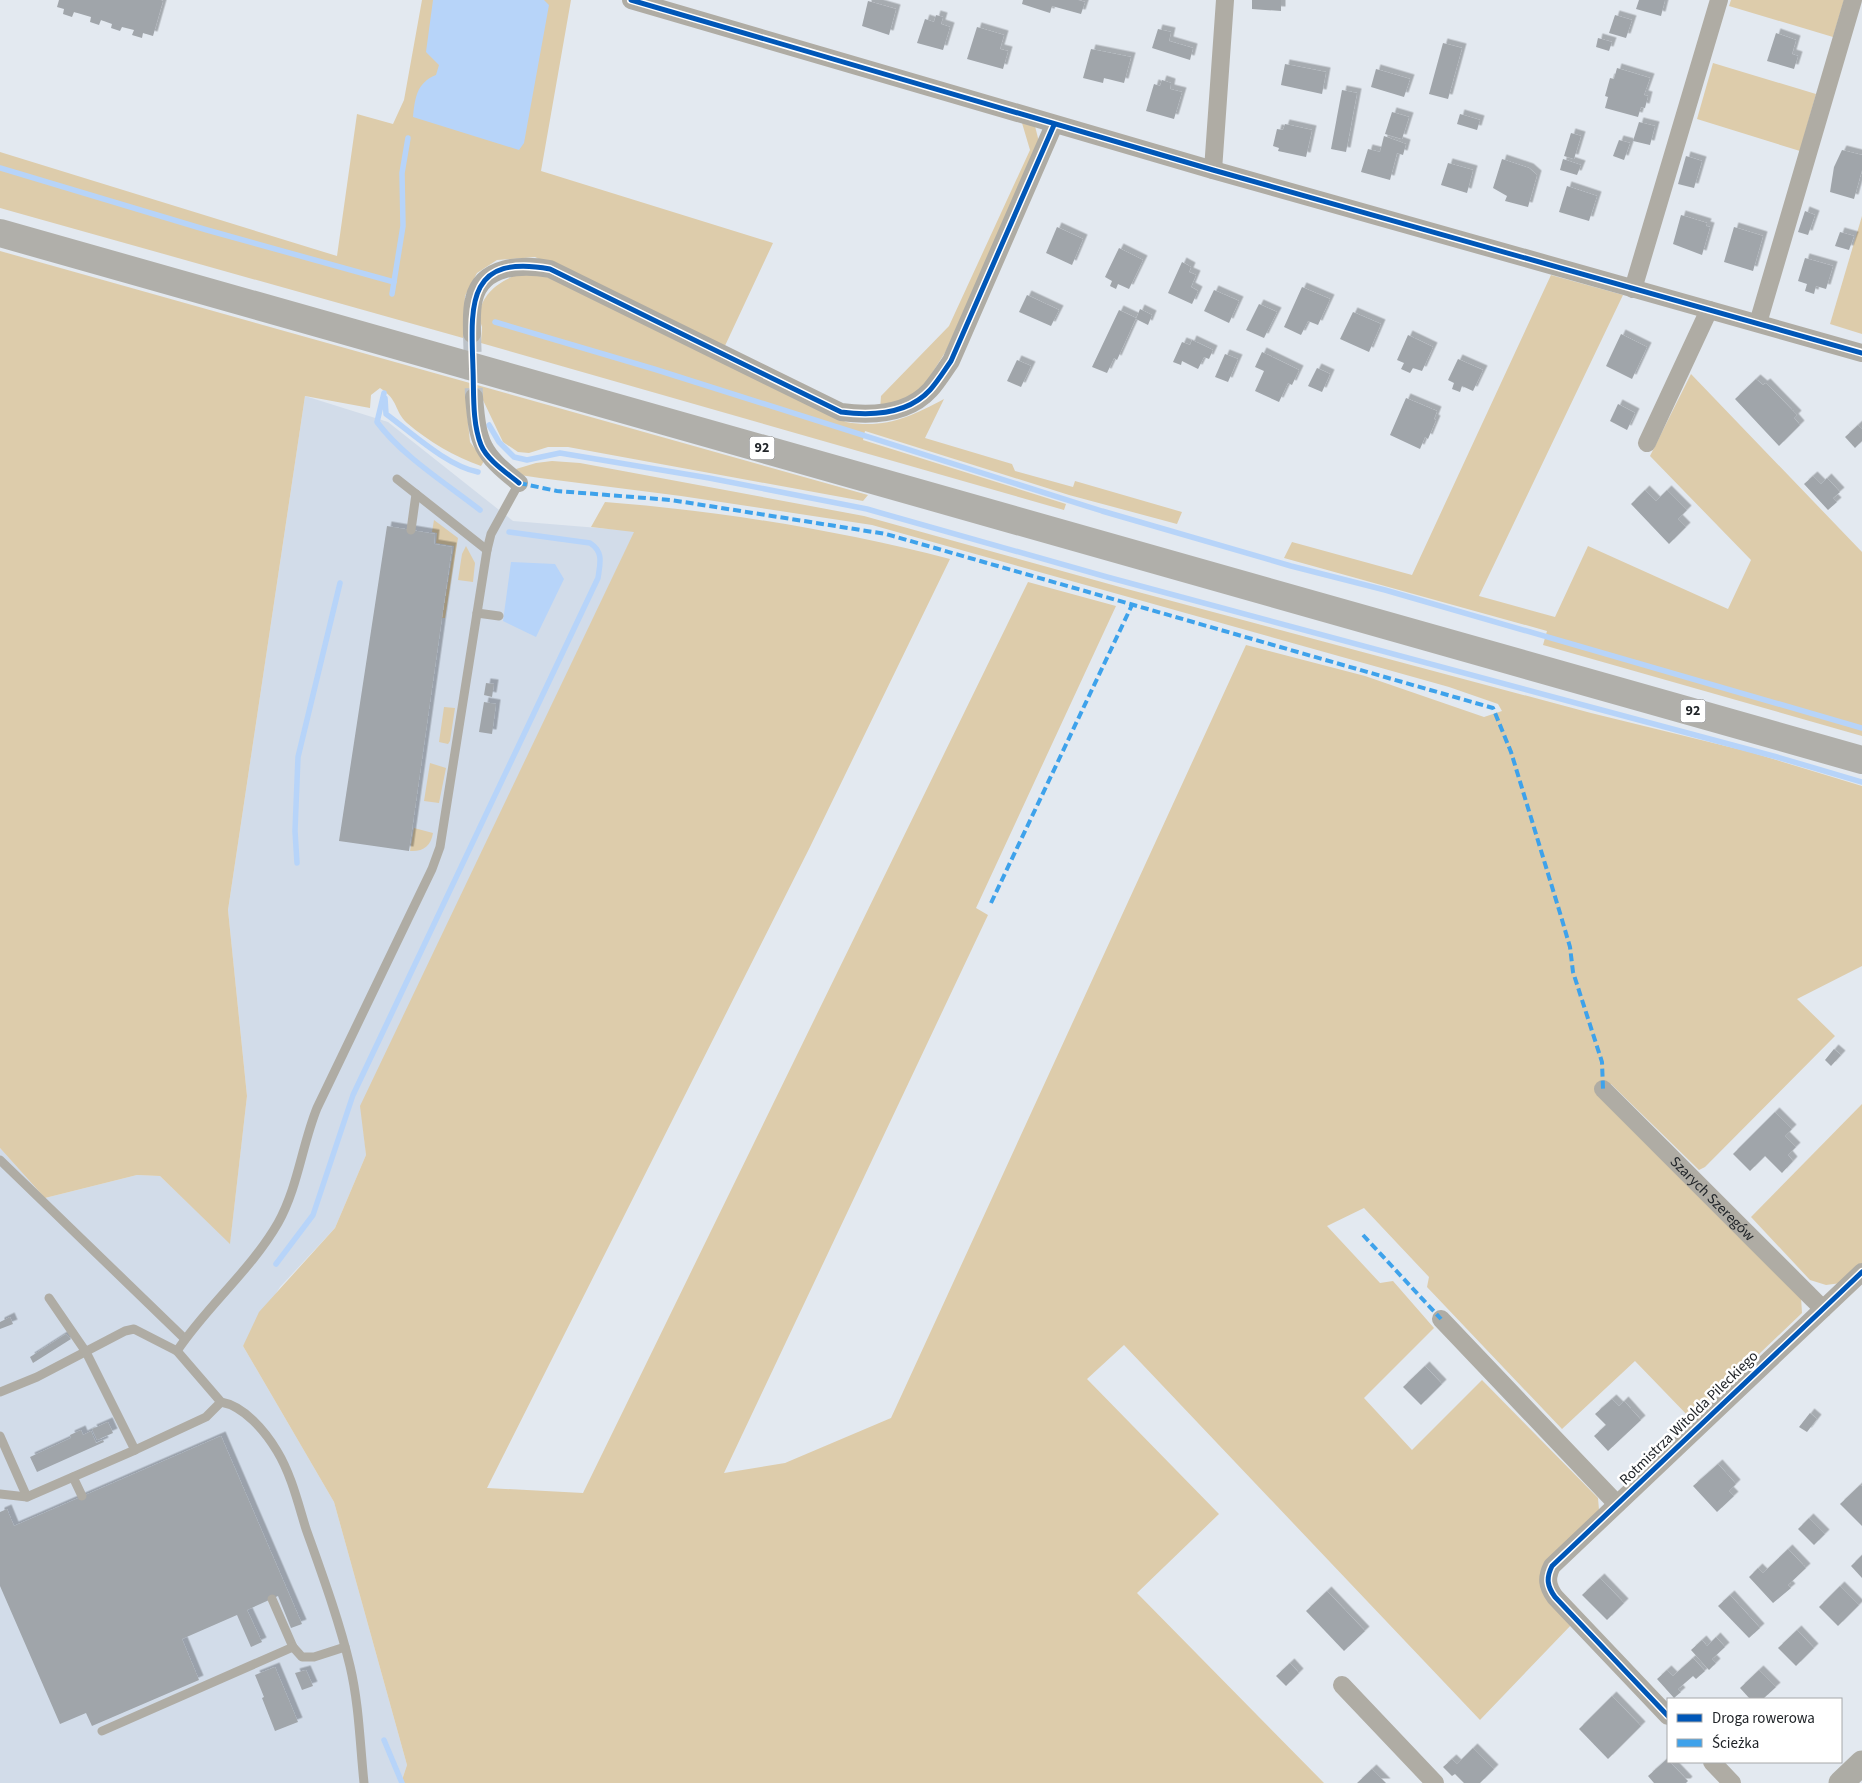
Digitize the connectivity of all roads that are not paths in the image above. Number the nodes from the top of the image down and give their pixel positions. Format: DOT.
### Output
graph roads {
  1 [pos="631,0"];
  2 [pos="1225,0"];
  3 [pos="1719,0"];
  4 [pos="1853,0"];
  5 [pos="1054,125"];
  6 [pos="1213,170"];
  7 [pos="0,233"];
  8 [pos="1633,289"];
  9 [pos="1709,310"];
  10 [pos="1758,323"];
  11 [pos="472,334"];
  12 [pos="1862,353"];
  13 [pos="474,397"];
  14 [pos="1647,443"];
  15 [pos="398,479"];
  16 [pos="519,482"];
  17 [pos="416,494"];
  18 [pos="411,530"];
  19 [pos="487,550"];
  20 [pos="477,613"];
  21 [pos="499,616"];
  22 [pos="1862,760"];
  23 [pos="1603,1089"];
  24 [pos="0,1160"];
  25 [pos="1862,1272"];
  26 [pos="49,1298"];
  27 [pos="1823,1309"];
  28 [pos="1442,1319"];
  29 [pos="185,1339"];
  30 [pos="177,1351"];
  31 [pos="86,1352"];
  32 [pos="0,1392"];
  33 [pos="221,1402"];
  34 [pos="0,1436"];
  35 [pos="135,1450"];
  36 [pos="73,1477"];
  37 [pos="0,1494"];
  38 [pos="82,1496"];
  39 [pos="27,1497"];
  40 [pos="1617,1504"];
  41 [pos="272,1599"];
  42 [pos="293,1647"];
  43 [pos="345,1647"];
  44 [pos="1342,1685"];
  45 [pos="1667,1715"];
  46 [pos="102,1731"];
  47 [pos="1713,1763"];
  48 [pos="1862,1763"];
  49 [pos="364,1783"];
  50 [pos="1435,1783"];
  51 [pos="1732,1783"];
  52 [pos="1841,1783"];
  1 -- 5 [label="street"];
  2 -- 6 [label="street"];
  3 -- 8 [label="street"];
  4 -- 10 [label="street"];
  5 -- 6 [label="street"];
  5 -- 11 [label="street"];
  6 -- 8 [label="street"];
  7 -- 22 [label="main road, 92"];
  8 -- 9 [label="street"];
  9 -- 10 [label="street"];
  9 -- 14 [label="street"];
  10 -- 12 [label="street"];
  13 -- 16 [label="street"];
  15 -- 17 [label="lane"];
  16 -- 19 [label="lane"];
  17 -- 18 [label="lane"];
  17 -- 19 [label="lane"];
  19 -- 20 [label="lane"];
  20 -- 21 [label="lane"];
  20 -- 29 [label="lane"];
  23 -- 27 [label="street, Szarych Szeregów"];
  24 -- 29 [label="lane"];
  25 -- 27 [label="street, Rotmistrza Witolda Pileckiego"];
  26 -- 31 [label="lane"];
  27 -- 40 [label="street, Rotmistrza Witolda Pileckiego"];
  28 -- 40 [label="street"];
  29 -- 30 [label="lane"];
  30 -- 31 [label="lane"];
  30 -- 33 [label="lane"];
  31 -- 32 [label="lane"];
  31 -- 35 [label="lane"];
  33 -- 35 [label="lane"];
  33 -- 43 [label="lane"];
  34 -- 39 [label="lane"];
  35 -- 36 [label="lane"];
  36 -- 38 [label="lane"];
  36 -- 39 [label="lane"];
  37 -- 39 [label="lane"];
  40 -- 45 [label="street, Rotmistrza Witolda Pileckiego"];
  41 -- 42 [label="lane"];
  42 -- 43 [label="lane"];
  42 -- 46 [label="lane"];
  43 -- 49 [label="lane"];
  44 -- 50 [label="street"];
  47 -- 51 [label="street"];
  48 -- 52 [label="main road"];
}
